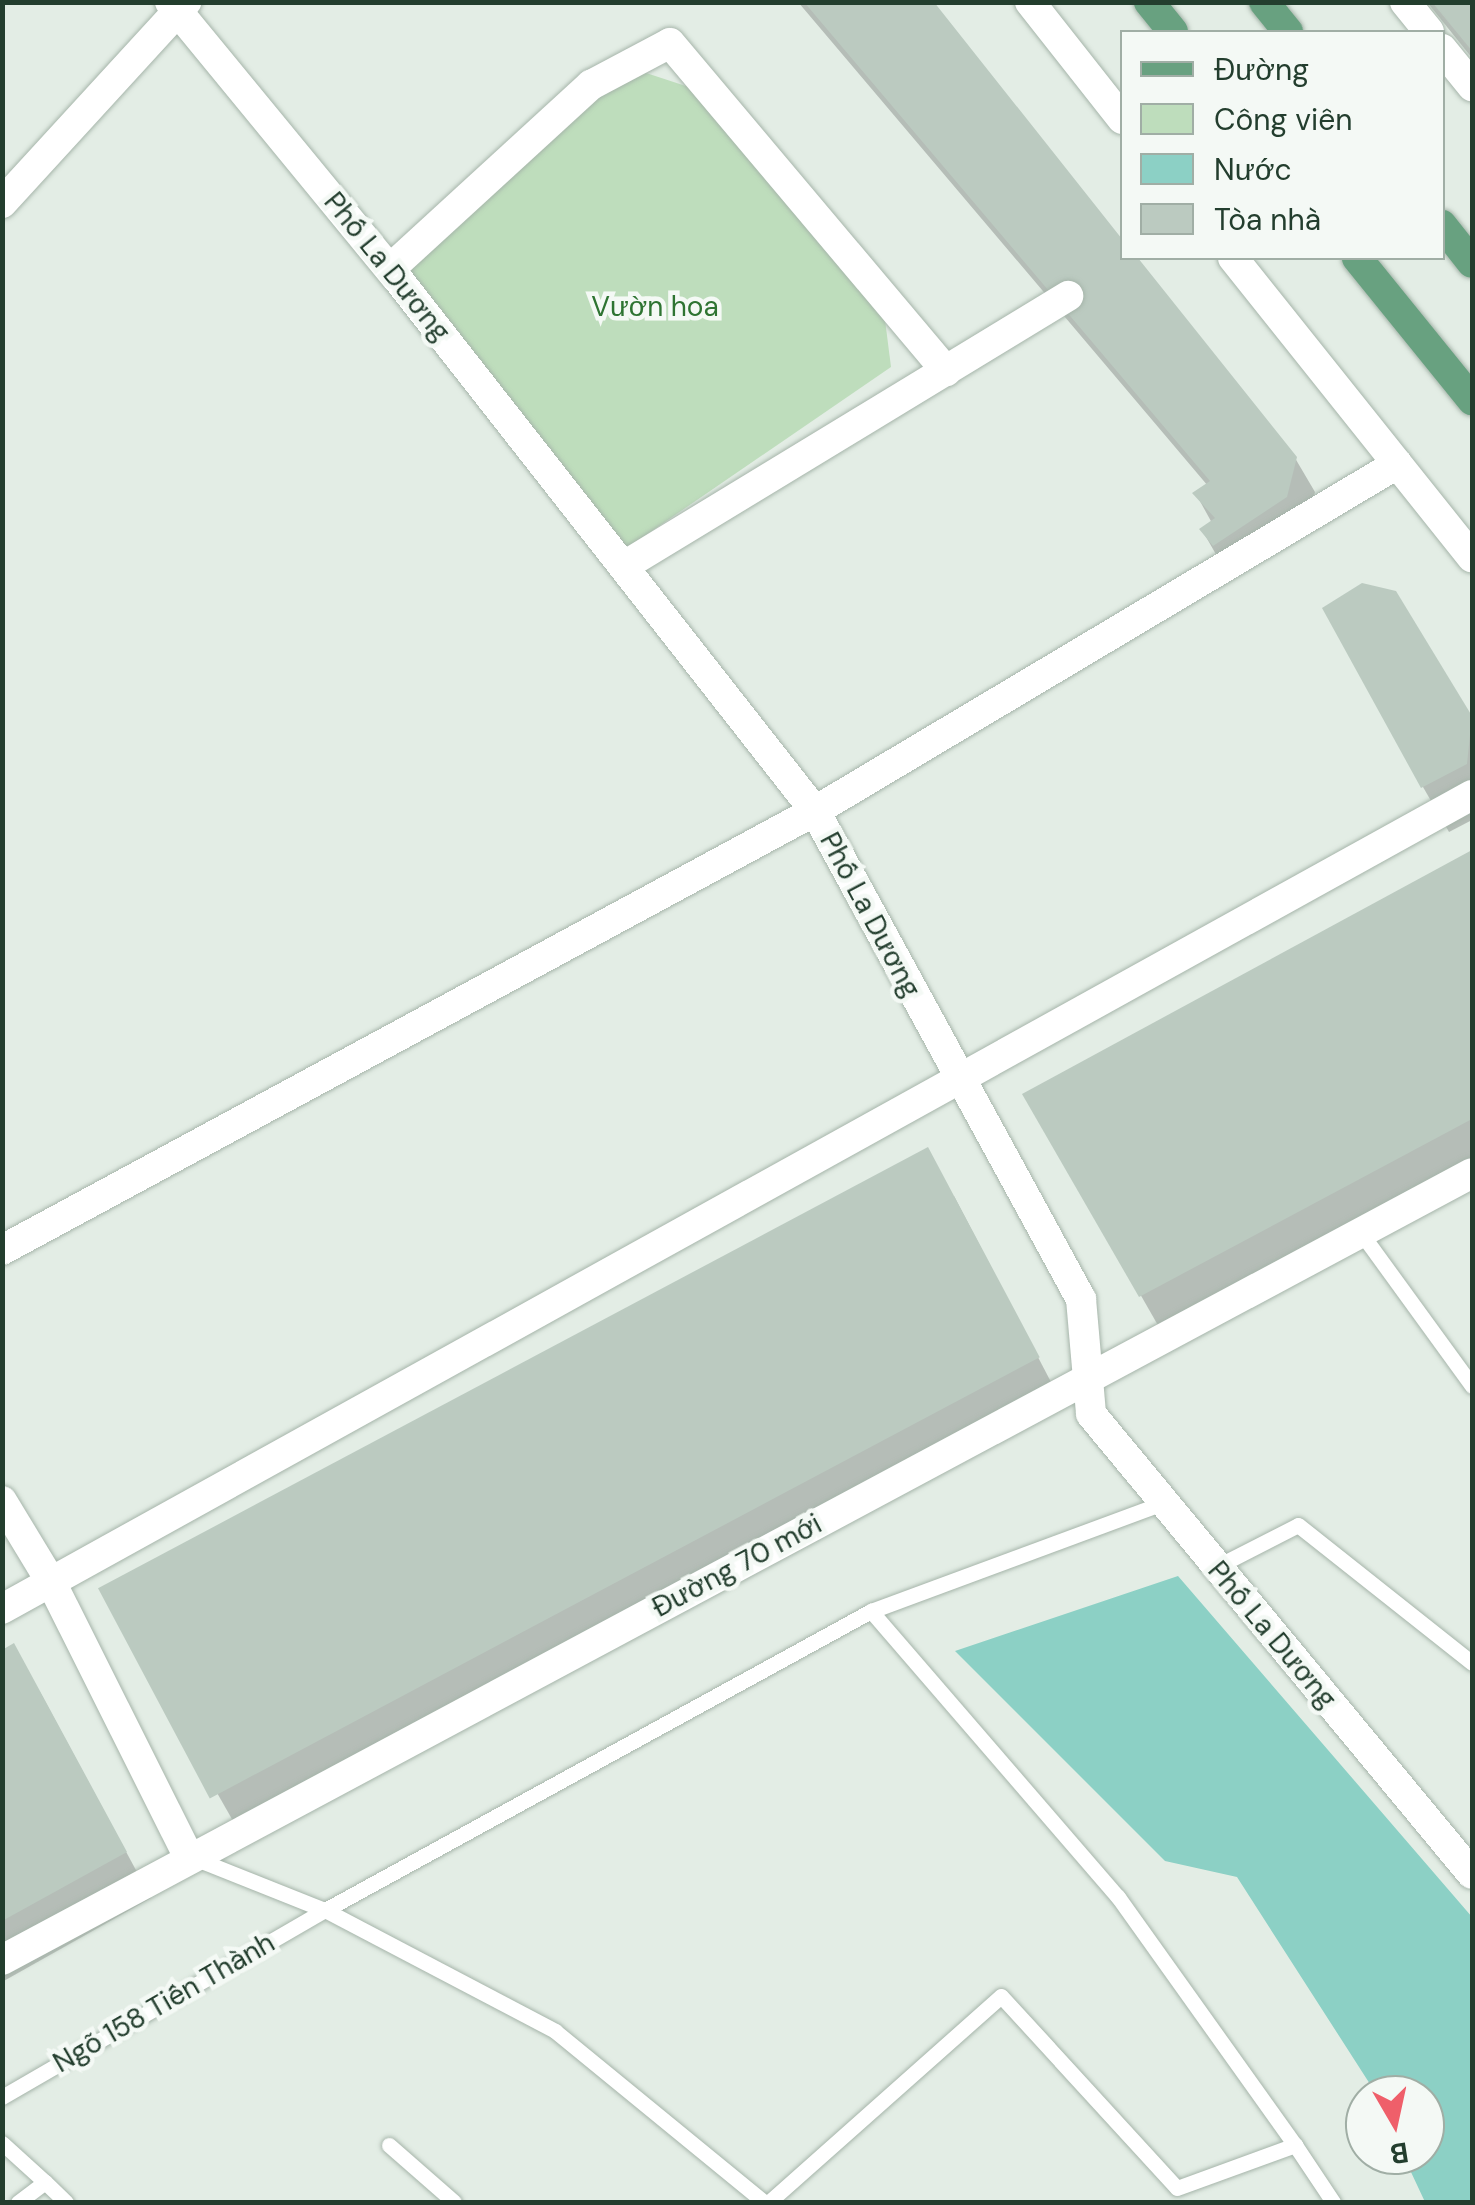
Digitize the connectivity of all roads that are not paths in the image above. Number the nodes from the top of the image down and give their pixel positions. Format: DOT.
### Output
graph roads {
  1 [pos="1030,2"];
  2 [pos="1149,2"];
  3 [pos="1264,2"];
  4 [pos="1405,2"];
  5 [pos="178,5"];
  6 [pos="1171,30"];
  7 [pos="1286,30"];
  8 [pos="1427,30"];
  9 [pos="1445,53"];
  10 [pos="1472,86"];
  11 [pos="1120,116"];
  12 [pos="2,203"];
  13 [pos="1445,229"];
  14 [pos="1235,260"];
  15 [pos="1359,260"];
  16 [pos="1472,262"];
  17 [pos="390,269"];
  18 [pos="1068,296"];
  19 [pos="946,371"];
  20 [pos="1472,400"];
  21 [pos="1398,464"];
  22 [pos="1472,557"];
  23 [pos="624,566"];
  24 [pos="1472,795"];
  25 [pos="815,811"];
  26 [pos="960,1083"];
  27 [pos="1472,1173"];
  28 [pos="1361,1233"];
  29 [pos="2,1250"];
  30 [pos="1086,1381"];
  31 [pos="1472,1386"];
  32 [pos="2,1501"];
  33 [pos="1160,1504"];
  34 [pos="1216,1568"];
  35 [pos="51,1582"];
  36 [pos="2,1609"];
  37 [pos="871,1612"];
  38 [pos="1472,1663"];
  39 [pos="188,1856"];
  40 [pos="1472,1874"];
  41 [pos="325,1910"];
  42 [pos="2,1960"];
  43 [pos="2,2097"];
  44 [pos="2,2143"];
  45 [pos="389,2145"];
  46 [pos="1295,2145"];
  47 [pos="44,2182"];
  48 [pos="18,2202"];
  49 [pos="66,2202"];
  50 [pos="454,2202"];
  51 [pos="769,2202"];
  52 [pos="1333,2202"];
  1 -- 11 [label="street"];
  2 -- 6 [label="main road"];
  3 -- 7 [label="main road"];
  4 -- 8 [label="street"];
  5 -- 12 [label="street"];
  5 -- 17 [label="street, Phố La Dương"];
  9 -- 10 [label="street"];
  13 -- 16 [label="main road"];
  14 -- 21 [label="street"];
  15 -- 20 [label="main road"];
  17 -- 19 [label="street"];
  17 -- 23 [label="street, Phố La Dương"];
  18 -- 19 [label="street"];
  19 -- 23 [label="street"];
  21 -- 22 [label="street"];
  21 -- 25 [label="street"];
  23 -- 25 [label="street, Phố La Dương"];
  24 -- 26 [label="street"];
  25 -- 26 [label="street, Phố La Dương"];
  25 -- 29 [label="street"];
  26 -- 30 [label="street, Phố La Dương"];
  26 -- 35 [label="street"];
  27 -- 28 [label="street, Đường 70 mới"];
  28 -- 30 [label="street, Đường 70 mới"];
  28 -- 31 [label="lane"];
  30 -- 33 [label="street, Phố La Dương"];
  30 -- 39 [label="street, Đường 70 mới"];
  32 -- 35 [label="street"];
  33 -- 34 [label="street, Phố La Dương"];
  33 -- 37 [label="lane, Ngõ 158 Tiến Thành"];
  34 -- 38 [label="lane"];
  34 -- 40 [label="street, Phố La Dương"];
  35 -- 36 [label="street"];
  35 -- 39 [label="street"];
  37 -- 41 [label="lane, Ngõ 158 Tiến Thành"];
  37 -- 46 [label="lane"];
  39 -- 41 [label="lane"];
  39 -- 42 [label="street, Đường 70 mới"];
  41 -- 43 [label="lane, Ngõ 158 Tiến Thành"];
  41 -- 51 [label="lane"];
  44 -- 47 [label="lane"];
  45 -- 50 [label="lane"];
  46 -- 51 [label="lane"];
  46 -- 52 [label="lane"];
  47 -- 48 [label="lane"];
  47 -- 49 [label="lane"];
}
